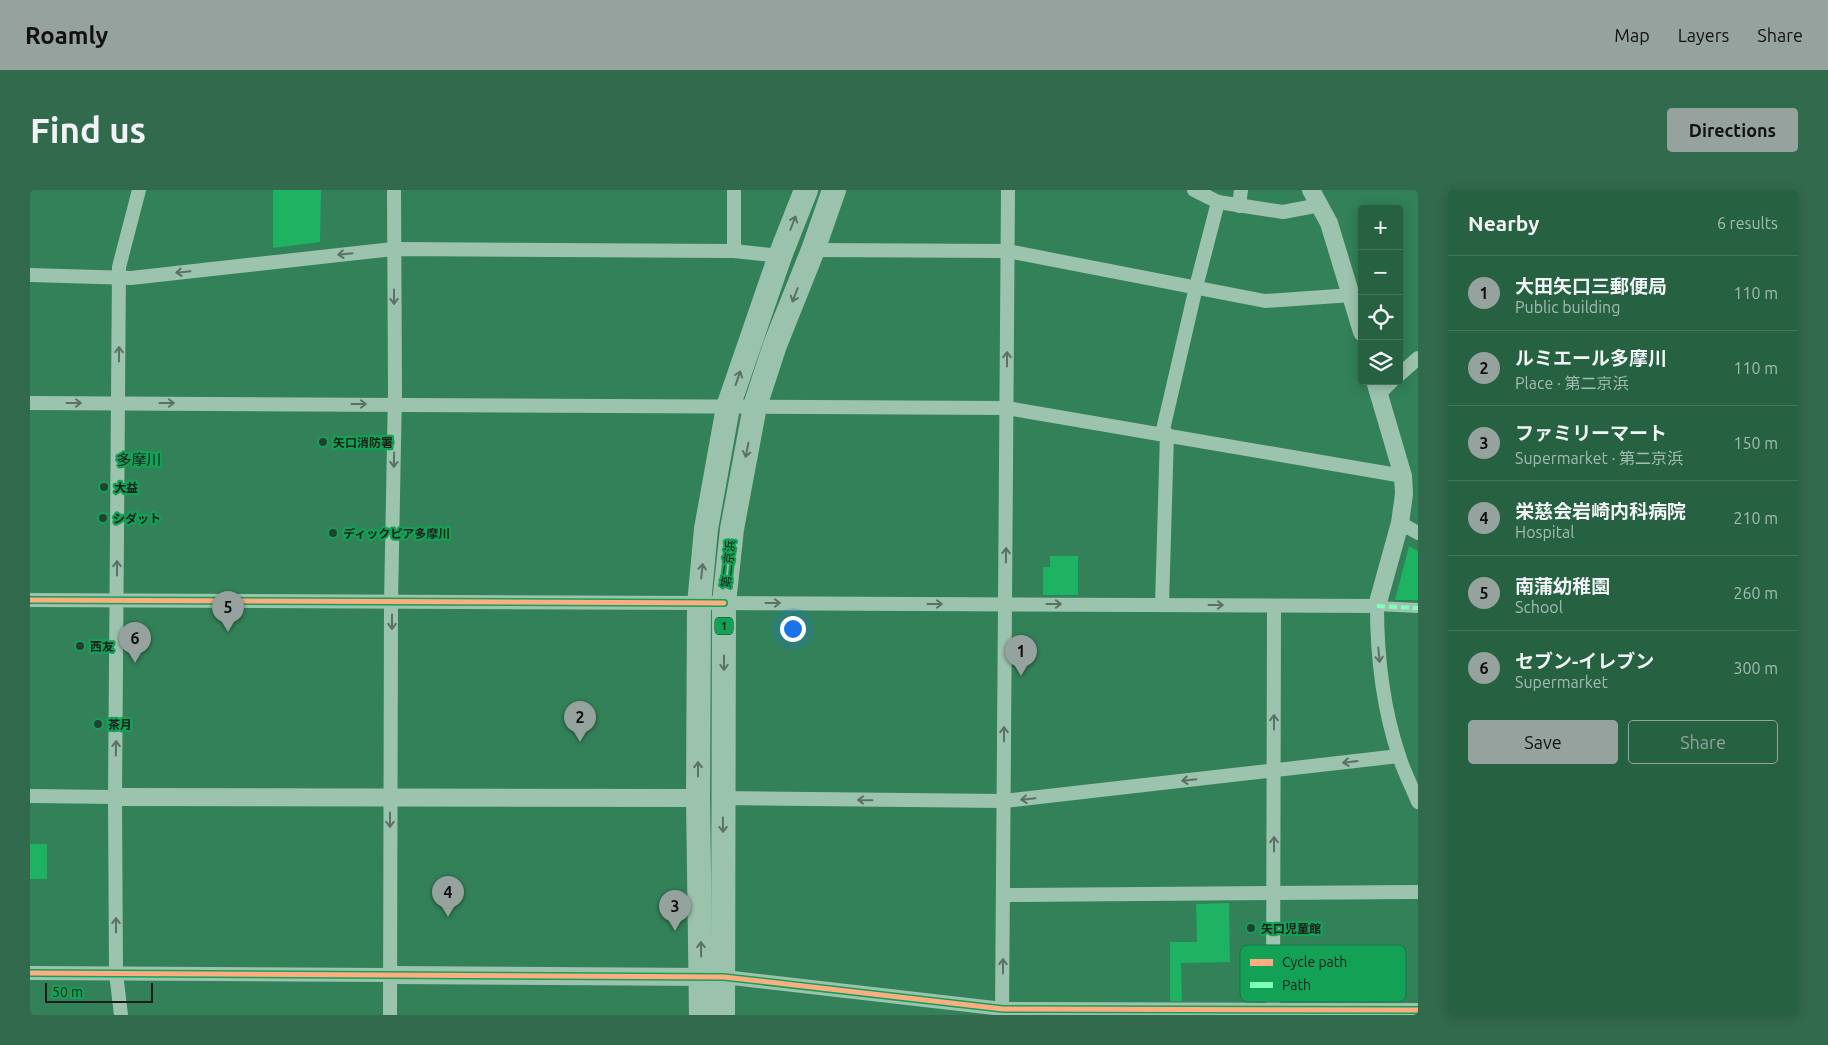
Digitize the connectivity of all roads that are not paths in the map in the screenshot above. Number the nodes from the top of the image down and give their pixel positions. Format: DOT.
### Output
graph roads {
  1 [pos="139,190"];
  2 [pos="394,190"];
  3 [pos="734,190"];
  4 [pos="806,190"];
  5 [pos="834,190"];
  6 [pos="1008,190"];
  7 [pos="1194,190"];
  8 [pos="1241,190"];
  9 [pos="1315,197"];
  10 [pos="1218,202"];
  11 [pos="1239,206"];
  12 [pos="393,249"];
  13 [pos="813,250"];
  14 [pos="734,251"];
  15 [pos="1007,251"];
  16 [pos="780,256"];
  17 [pos="30,275"];
  18 [pos="120,279"];
  19 [pos="1196,287"];
  20 [pos="1352,295"];
  21 [pos="1358,317"];
  22 [pos="1418,358"];
  23 [pos="1403,371"];
  24 [pos="1377,387"];
  25 [pos="30,403"];
  26 [pos="118,403"];
  27 [pos="394,405"];
  28 [pos="755,406"];
  29 [pos="728,407"];
  30 [pos="1008,408"];
  31 [pos="1165,434"];
  32 [pos="1403,476"];
  33 [pos="1400,523"];
  34 [pos="1418,533"];
  35 [pos="30,600"];
  36 [pos="117,600"];
  37 [pos="391,603"];
  38 [pos="724,603"];
  39 [pos="699,604"];
  40 [pos="1005,604"];
  41 [pos="1162,605"];
  42 [pos="1274,606"];
  43 [pos="1378,606"];
  44 [pos="1418,608"];
  45 [pos="1399,756"];
  46 [pos="1274,771"];
  47 [pos="30,796"];
  48 [pos="115,796"];
  49 [pos="390,797"];
  50 [pos="698,798"];
  51 [pos="722,798"];
  52 [pos="1004,802"];
  53 [pos="1418,802"];
  54 [pos="1418,892"];
  55 [pos="1274,893"];
  56 [pos="1004,896"];
  57 [pos="1274,945"];
  58 [pos="30,973"];
  59 [pos="116,973"];
  60 [pos="390,975"];
  61 [pos="701,977"];
  62 [pos="724,977"];
  63 [pos="1418,1010"];
  64 [pos="1003,1012"];
  65 [pos="1273,1012"];
  66 [pos="120,1015"];
  67 [pos="390,1015"];
  68 [pos="701,1015"];
  69 [pos="723,1015"];
  1 -- 18 [label="street"];
  2 -- 12 [label="street"];
  3 -- 14 [label="street"];
  16 -- 4 [label="highway, 第二京浜 / 1, one-way"];
  5 -- 13 [label="highway, 第二京浜 / 1"];
  6 -- 15 [label="street"];
  7 -- 10 [label="street"];
  8 -- 11 [label="street"];
  9 -- 11 [label="street"];
  9 -- 20 [label="street"];
  10 -- 11 [label="street"];
  10 -- 19 [label="street"];
  12 -- 14 [label="street"];
  12 -- 18 [label="street, one-way"];
  12 -- 27 [label="street, one-way"];
  13 -- 15 [label="street"];
  13 -- 28 [label="highway, 第二京浜 / 1, one-way"];
  14 -- 16 [label="street"];
  15 -- 19 [label="street"];
  30 -- 15 [label="street, one-way"];
  29 -- 16 [label="highway, 第二京浜 / 1, one-way"];
  17 -- 18 [label="street"];
  26 -- 18 [label="street, one-way"];
  19 -- 20 [label="street"];
  19 -- 31 [label="street"];
  20 -- 21 [label="street"];
  22 -- 23 [label="street"];
  24 -- 32 [label="street"];
  25 -- 26 [label="street, one-way"];
  26 -- 27 [label="street, one-way"];
  36 -- 26 [label="street, one-way"];
  27 -- 29 [label="street"];
  27 -- 37 [label="street, one-way"];
  28 -- 29 [label="street"];
  28 -- 30 [label="street"];
  28 -- 38 [label="highway, 第二京浜 / 1, one-way"];
  39 -- 29 [label="highway, 第二京浜 / 1, one-way"];
  30 -- 31 [label="street"];
  40 -- 30 [label="street, one-way"];
  31 -- 32 [label="street"];
  31 -- 41 [label="street"];
  32 -- 33 [label="street"];
  33 -- 34 [label="street"];
  33 -- 43 [label="street"];
  35 -- 36 [label="street"];
  36 -- 37 [label="street"];
  48 -- 36 [label="street, one-way"];
  37 -- 39 [label="street"];
  37 -- 49 [label="street, one-way"];
  38 -- 39 [label="street"];
  38 -- 40 [label="street, one-way"];
  38 -- 51 [label="highway, 第二京浜 / 1, one-way"];
  50 -- 39 [label="highway, 第二京浜 / 1, one-way"];
  40 -- 41 [label="street, one-way"];
  52 -- 40 [label="street, one-way"];
  41 -- 42 [label="street, one-way"];
  42 -- 43 [label="street"];
  46 -- 42 [label="street, one-way"];
  43 -- 44 [label="street"];
  43 -- 45 [label="street, one-way"];
  45 -- 46 [label="street, one-way"];
  45 -- 53 [label="street"];
  46 -- 52 [label="street, one-way"];
  55 -- 46 [label="street, one-way"];
  47 -- 48 [label="street"];
  48 -- 49 [label="street"];
  59 -- 48 [label="street, one-way"];
  49 -- 50 [label="street"];
  49 -- 60 [label="street, one-way"];
  61 -- 50 [label="highway, 第二京浜 / 1, one-way"];
  52 -- 51 [label="street, one-way"];
  51 -- 62 [label="highway, 第二京浜 / 1, one-way"];
  52 -- 56 [label="street"];
  54 -- 55 [label="street"];
  55 -- 56 [label="street"];
  55 -- 57 [label="street"];
  64 -- 56 [label="street, one-way"];
  58 -- 59 [label="street"];
  59 -- 60 [label="street"];
  59 -- 66 [label="street"];
  60 -- 61 [label="street"];
  60 -- 67 [label="street"];
  61 -- 62 [label="street"];
  61 -- 68 [label="highway, 第二京浜 / 1"];
  62 -- 64 [label="street"];
  62 -- 69 [label="highway, 第二京浜 / 1"];
  63 -- 65 [label="street"];
  64 -- 65 [label="street"];
}
